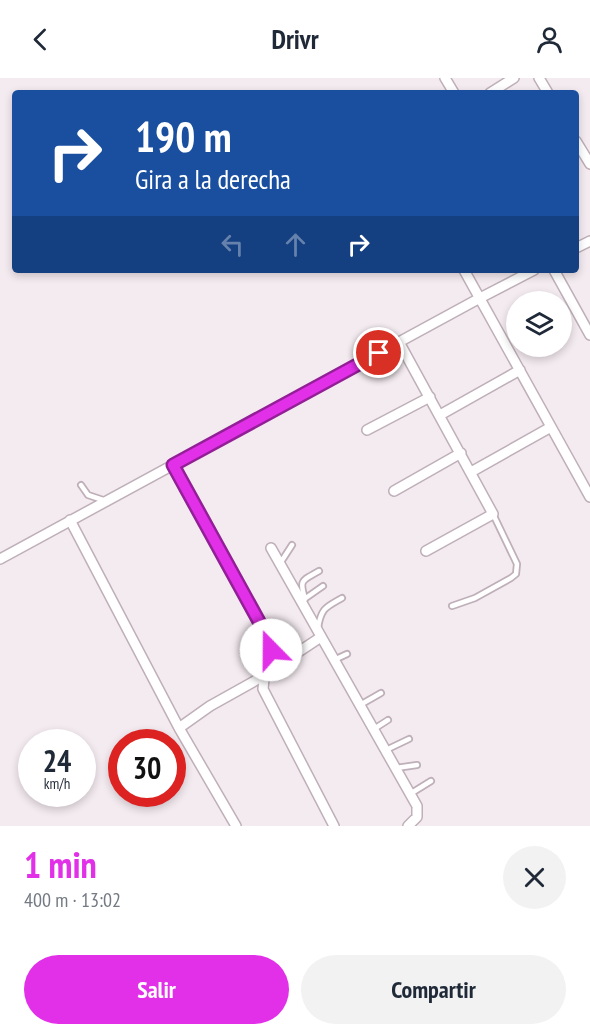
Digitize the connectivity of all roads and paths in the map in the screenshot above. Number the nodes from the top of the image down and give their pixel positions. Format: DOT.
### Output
graph roads {
  1 [pos="514,78"];
  2 [pos="495,90"];
  3 [pos="579,146"];
  4 [pos="590,164"];
  5 [pos="466,273"];
  6 [pos="528,273"];
  7 [pos="556,273"];
  8 [pos="480,298"];
  9 [pos="590,335"];
  10 [pos="399,342"];
  11 [pos="520,370"];
  12 [pos="429,397"];
  13 [pos="440,415"];
  14 [pos="551,427"];
  15 [pos="367,430"];
  16 [pos="461,453"];
  17 [pos="173,465"];
  18 [pos="471,472"];
  19 [pos="81,485"];
  20 [pos="587,485"];
  21 [pos="394,491"];
  22 [pos="590,497"];
  23 [pos="106,501"];
  24 [pos="493,514"];
  25 [pos="70,520"];
  26 [pos="292,545"];
  27 [pos="271,548"];
  28 [pos="426,551"];
  29 [pos="0,559"];
  30 [pos="280,565"];
  31 [pos="319,571"];
  32 [pos="323,586"];
  33 [pos="342,598"];
  34 [pos="303,600"];
  35 [pos="452,606"];
  36 [pos="319,634"];
  37 [pos="347,654"];
  38 [pos="334,660"];
  39 [pos="267,673"];
  40 [pos="381,693"];
  41 [pos="360,705"];
  42 [pos="388,720"];
  43 [pos="179,728"];
  44 [pos="374,729"];
  45 [pos="409,739"];
  46 [pos="386,750"];
  47 [pos="417,765"];
  48 [pos="396,768"];
  49 [pos="431,781"];
  50 [pos="411,794"];
  51 [pos="411,823"];
  52 [pos="236,826"];
  53 [pos="334,826"];
  54 [pos="423,826"];
  1 -- 2 [label="street"];
  3 -- 4 [label="street"];
  5 -- 8 [label="street"];
  6 -- 8 [label="street"];
  7 -- 9 [label="street"];
  8 -- 10 [label="street"];
  8 -- 11 [label="street"];
  10 -- 12 [label="street"];
  10 -- 17 [label="street"];
  11 -- 13 [label="street"];
  11 -- 14 [label="street"];
  12 -- 13 [label="street"];
  12 -- 15 [label="street"];
  13 -- 16 [label="street"];
  14 -- 18 [label="street"];
  14 -- 20 [label="street"];
  16 -- 18 [label="street"];
  16 -- 21 [label="street"];
  17 -- 23 [label="street"];
  17 -- 39 [label="street"];
  18 -- 24 [label="street"];
  19 -- 23 [label="lane"];
  20 -- 22 [label="street"];
  23 -- 25 [label="street"];
  24 -- 28 [label="street"];
  24 -- 35 [label="lane"];
  25 -- 29 [label="street"];
  25 -- 43 [label="street"];
  26 -- 30 [label="lane"];
  27 -- 30 [label="street"];
  30 -- 34 [label="street"];
  31 -- 34 [label="lane"];
  32 -- 34 [label="lane"];
  33 -- 36 [label="lane"];
  34 -- 36 [label="street"];
  36 -- 38 [label="street"];
  36 -- 39 [label="street"];
  37 -- 38 [label="lane"];
  38 -- 41 [label="street"];
  39 -- 43 [label="street"];
  39 -- 53 [label="street"];
  40 -- 41 [label="lane"];
  41 -- 44 [label="street"];
  42 -- 44 [label="lane"];
  43 -- 52 [label="street"];
  44 -- 46 [label="street"];
  45 -- 46 [label="lane"];
  46 -- 48 [label="street"];
  47 -- 48 [label="lane"];
  48 -- 50 [label="street"];
  49 -- 50 [label="lane"];
  50 -- 51 [label="street"];
  51 -- 54 [label="street"];
}
